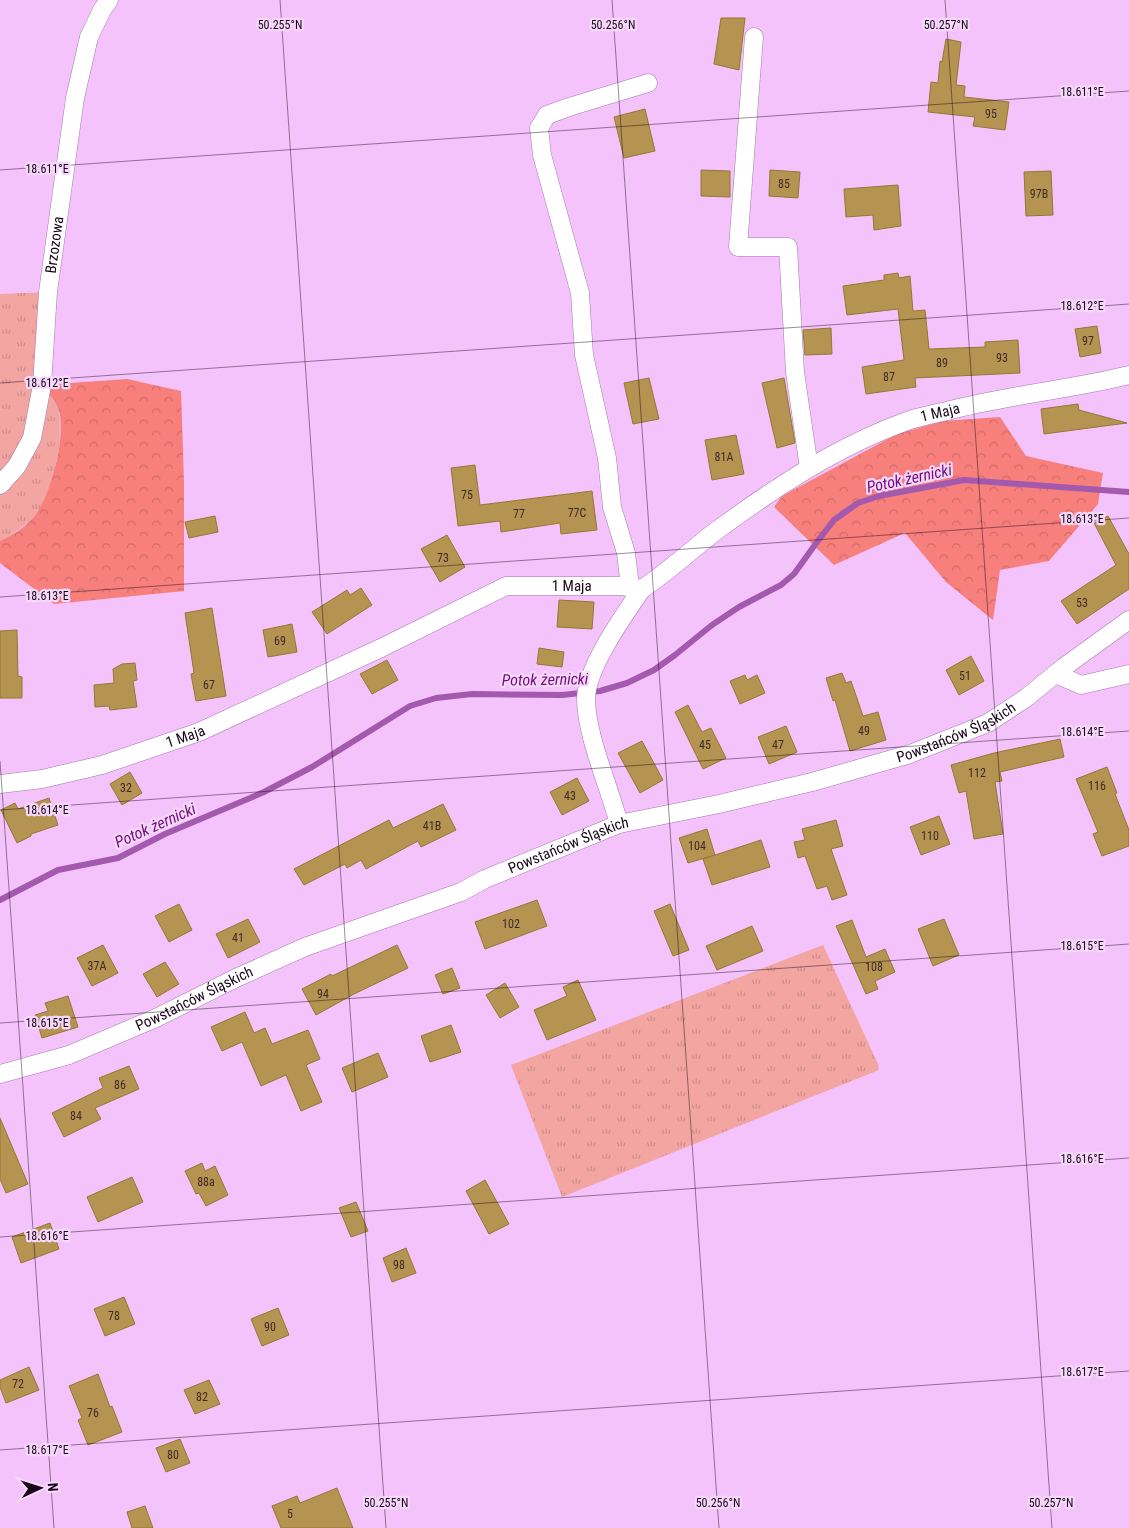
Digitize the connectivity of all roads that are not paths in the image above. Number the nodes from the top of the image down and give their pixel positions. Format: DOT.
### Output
graph roads {
  1 [pos="109,0"];
  2 [pos="754,37"];
  3 [pos="648,84"];
  4 [pos="1129,375"];
  5 [pos="810,468"];
  6 [pos="0,485"];
  7 [pos="636,588"];
  8 [pos="1129,620"];
  9 [pos="1056,674"];
  10 [pos="1129,674"];
  11 [pos="0,784"];
  12 [pos="619,824"];
  13 [pos="0,1074"];
  1 -- 6 [label="street, Brzozowa"];
  2 -- 5 [label="street"];
  3 -- 7 [label="street"];
  4 -- 5 [label="street, 1 Maja"];
  5 -- 7 [label="street, 1 Maja"];
  7 -- 11 [label="street, 1 Maja"];
  7 -- 12 [label="street"];
  8 -- 9 [label="street, Powstańców Śląskich"];
  9 -- 10 [label="street"];
  9 -- 12 [label="street, Powstańców Śląskich"];
  12 -- 13 [label="street, Powstańców Śląskich"];
}
